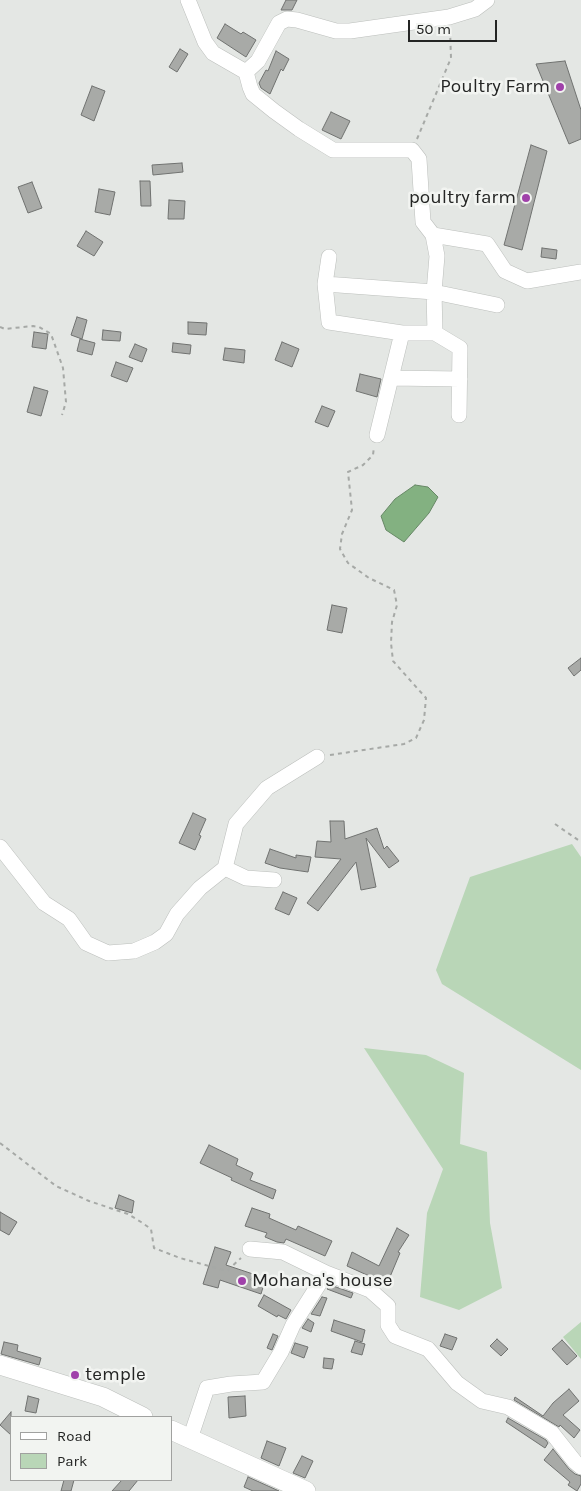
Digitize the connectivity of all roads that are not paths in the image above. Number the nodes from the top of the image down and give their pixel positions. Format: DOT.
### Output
graph roads {
  1 [pos="188,0"];
  2 [pos="487,0"];
  3 [pos="246,72"];
  4 [pos="433,235"];
  5 [pos="328,257"];
  6 [pos="581,272"];
  7 [pos="326,284"];
  8 [pos="434,292"];
  9 [pos="497,305"];
  10 [pos="402,333"];
  11 [pos="435,333"];
  12 [pos="391,378"];
  13 [pos="460,380"];
  14 [pos="459,415"];
  15 [pos="376,435"];
  16 [pos="317,757"];
  17 [pos="0,847"];
  18 [pos="225,868"];
  19 [pos="274,880"];
  20 [pos="250,1249"];
  21 [pos="326,1273"];
  22 [pos="0,1365"];
  23 [pos="141,1416"];
  24 [pos="172,1430"];
  25 [pos="190,1439"];
  26 [pos="581,1467"];
  27 [pos="306,1491"];
  1 -- 3 [label="street"];
  2 -- 3 [label="street"];
  3 -- 4 [label="street"];
  4 -- 6 [label="street"];
  4 -- 8 [label="street"];
  5 -- 7 [label="street"];
  7 -- 8 [label="street"];
  7 -- 10 [label="street"];
  8 -- 9 [label="street"];
  8 -- 11 [label="street"];
  10 -- 11 [label="street"];
  10 -- 12 [label="street"];
  11 -- 13 [label="street"];
  12 -- 13 [label="street"];
  12 -- 15 [label="street"];
  13 -- 14 [label="street"];
  16 -- 18 [label="street"];
  17 -- 18 [label="street"];
  18 -- 19 [label="street"];
  20 -- 21 [label="street"];
  21 -- 25 [label="street"];
  21 -- 26 [label="street"];
  22 -- 23 [label="main road"];
  24 -- 25 [label="main road"];
  25 -- 27 [label="main road"];
}
